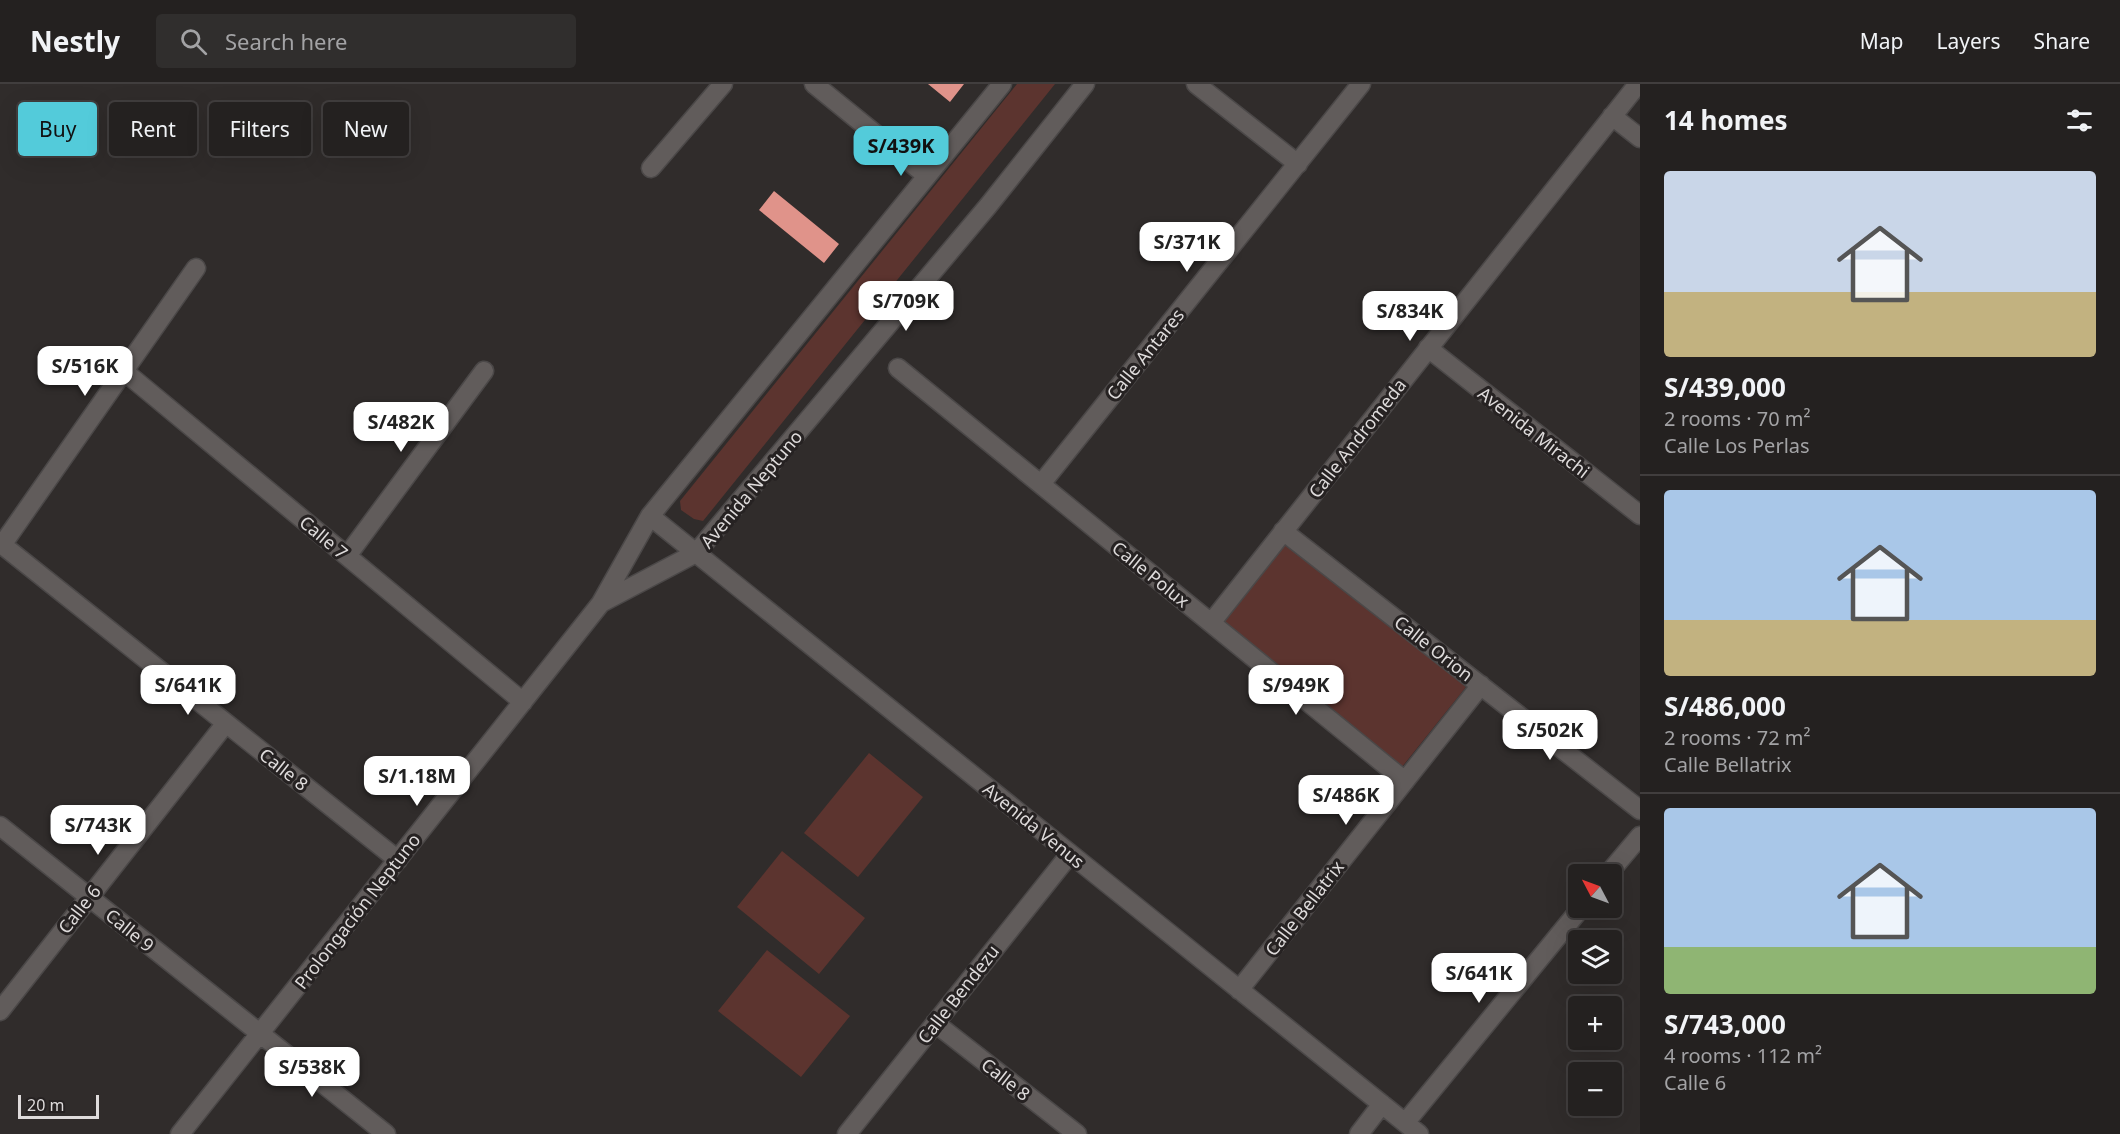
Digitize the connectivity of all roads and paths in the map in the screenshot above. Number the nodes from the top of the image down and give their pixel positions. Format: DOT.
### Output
graph roads {
  1 [pos="723,84"];
  2 [pos="814,84"];
  3 [pos="1002,84"];
  4 [pos="1085,84"];
  5 [pos="1196,84"];
  6 [pos="1361,84"];
  7 [pos="1638,84"];
  8 [pos="1612,116"];
  9 [pos="1640,138"];
  10 [pos="1298,164"];
  11 [pos="651,168"];
  12 [pos="927,176"];
  13 [pos="196,268"];
  14 [pos="1428,348"];
  15 [pos="898,368"];
  16 [pos="484,371"];
  17 [pos="125,372"];
  18 [pos="1041,484"];
  19 [pos="1640,515"];
  20 [pos="650,516"];
  21 [pos="1283,531"];
  22 [pos="1,544"];
  23 [pos="696,554"];
  24 [pos="347,556"];
  25 [pos="602,603"];
  26 [pos="1211,623"];
  27 [pos="1481,684"];
  28 [pos="524,702"];
  29 [pos="226,723"];
  30 [pos="1404,781"];
  31 [pos="1640,810"];
  32 [pos="0,826"];
  33 [pos="1640,836"];
  34 [pos="1070,854"];
  35 [pos="398,860"];
  36 [pos="1616,864"];
  37 [pos="89,897"];
  38 [pos="1573,918"];
  39 [pos="1239,990"];
  40 [pos="0,1011"];
  41 [pos="935,1023"];
  42 [pos="260,1034"];
  43 [pos="1382,1104"];
  44 [pos="1412,1129"];
  45 [pos="180,1134"];
  46 [pos="386,1134"];
  47 [pos="847,1134"];
  48 [pos="1077,1134"];
  49 [pos="1359,1134"];
  1 -- 11 [label="street"];
  2 -- 12 [label="street"];
  3 -- 12 [label="street"];
  4 -- 23 [label="street, Avenida Neptuno"];
  5 -- 10 [label="street"];
  6 -- 10 [label="street, Calle Antares"];
  7 -- 8 [label="street, Calle Andromeda"];
  8 -- 9 [label="street"];
  8 -- 14 [label="street, Calle Andromeda"];
  10 -- 18 [label="street, Calle Antares"];
  12 -- 20 [label="street"];
  13 -- 17 [label="street"];
  14 -- 19 [label="street, Avenida Mirachi"];
  14 -- 21 [label="street, Calle Andromeda"];
  15 -- 18 [label="street, Calle Polux"];
  16 -- 24 [label="street"];
  17 -- 22 [label="street"];
  17 -- 24 [label="street, Calle 7"];
  18 -- 26 [label="street, Calle Polux"];
  20 -- 23 [label="street, Avenida Venus"];
  20 -- 25 [label="street"];
  21 -- 26 [label="street, Calle Andromeda"];
  21 -- 27 [label="street, Calle Orion"];
  22 -- 29 [label="street, Calle 8"];
  23 -- 25 [label="street, Avenida Neptuno"];
  23 -- 34 [label="street, Avenida Venus"];
  24 -- 28 [label="street, Calle 7"];
  25 -- 28 [label="street, Prolongación Neptuno"];
  26 -- 30 [label="street, Calle Polux"];
  27 -- 30 [label="street, Calle Bellatrix"];
  27 -- 31 [label="street, Calle Orion"];
  28 -- 35 [label="street, Prolongación Neptuno"];
  29 -- 35 [label="street, Calle 8"];
  29 -- 37 [label="street, Calle 6"];
  30 -- 39 [label="street, Calle Bellatrix"];
  32 -- 37 [label="street, Calle 9"];
  33 -- 36 [label="street"];
  34 -- 39 [label="street, Avenida Venus"];
  34 -- 41 [label="street, Calle Bendezu"];
  35 -- 42 [label="street, Prolongación Neptuno"];
  37 -- 40 [label="street, Calle 6"];
  37 -- 42 [label="street, Calle 9"];
  38 -- 44 [label="street"];
  39 -- 43 [label="street, Avenida Venus"];
  41 -- 47 [label="street, Calle Bendezu"];
  41 -- 48 [label="street, Calle 8"];
  42 -- 45 [label="street, Prolongación Neptuno"];
  42 -- 46 [label="street, Calle 9"];
  43 -- 44 [label="street, Avenida Venus"];
  43 -- 49 [label="street"];
}
